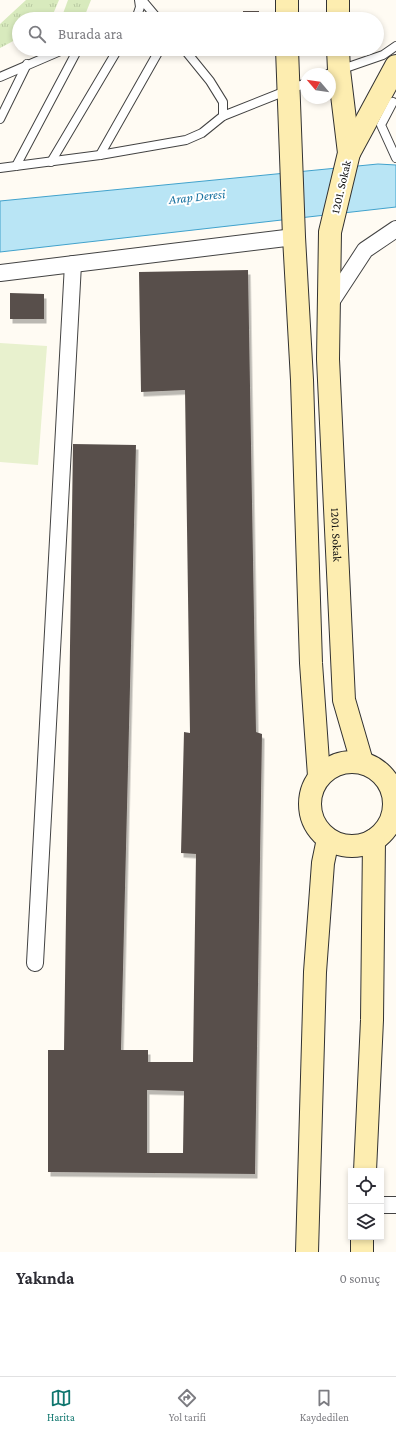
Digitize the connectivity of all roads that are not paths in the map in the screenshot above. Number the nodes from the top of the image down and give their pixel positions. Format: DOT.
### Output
graph roads {
  1 [pos="140,0"];
  2 [pos="287,0"];
  3 [pos="338,0"];
  4 [pos="138,12"];
  5 [pos="151,12"];
  6 [pos="287,12"];
  7 [pos="338,12"];
  8 [pos="396,46"];
  9 [pos="384,54"];
  10 [pos="48,56"];
  11 [pos="74,56"];
  12 [pos="114,56"];
  13 [pos="156,56"];
  14 [pos="190,56"];
  15 [pos="289,56"];
  16 [pos="378,56"];
  17 [pos="28,64"];
  18 [pos="335,64"];
  19 [pos="396,66"];
  20 [pos="0,77"];
  21 [pos="297,86"];
  22 [pos="393,102"];
  23 [pos="223,116"];
  24 [pos="0,119"];
  25 [pos="349,153"];
  26 [pos="100,155"];
  27 [pos="396,158"];
  28 [pos="51,162"];
  29 [pos="16,166"];
  30 [pos="0,168"];
  31 [pos="396,229"];
  32 [pos="294,237"];
  33 [pos="73,264"];
  34 [pos="0,273"];
  35 [pos="329,305"];
  36 [pos="378,766"];
  37 [pos="319,776"];
  38 [pos="385,831"];
  39 [pos="328,839"];
  40 [pos="35,963"];
  41 [pos="365,1168"];
  42 [pos="384,1204"];
  43 [pos="396,1205"];
  44 [pos="362,1240"];
  45 [pos="307,1252"];
  46 [pos="362,1252"];
  1 -- 4 [label="lane"];
  1 -- 5 [label="lane"];
  2 -- 6 [label="main road"];
  3 -- 7 [label="main road"];
  8 -- 9 [label="lane"];
  10 -- 17 [label="lane"];
  11 -- 29 [label="lane"];
  12 -- 28 [label="lane"];
  13 -- 26 [label="lane"];
  14 -- 23 [label="lane"];
  15 -- 21 [label="main road"];
  16 -- 18 [label="lane"];
  17 -- 20 [label="lane"];
  17 -- 24 [label="lane"];
  18 -- 25 [label="main road, 1201. Sokak"];
  19 -- 25 [label="main road"];
  21 -- 23 [label="lane"];
  21 -- 32 [label="main road"];
  22 -- 27 [label="lane"];
  23 -- 26 [label="lane"];
  25 -- 35 [label="main road, 1201. Sokak"];
  26 -- 28 [label="lane"];
  28 -- 29 [label="lane"];
  29 -- 30 [label="lane"];
  31 -- 35 [label="street"];
  32 -- 33 [label="street"];
  32 -- 37 [label="main road"];
  33 -- 34 [label="street"];
  33 -- 40 [label="street"];
  35 -- 36 [label="main road, 1201. Sokak"];
  36 -- 37 [label="main road"];
  36 -- 38 [label="main road"];
  37 -- 39 [label="main road"];
  38 -- 39 [label="main road"];
  38 -- 41 [label="main road"];
  39 -- 45 [label="main road"];
  42 -- 43 [label="street"];
  44 -- 46 [label="main road"];
}
